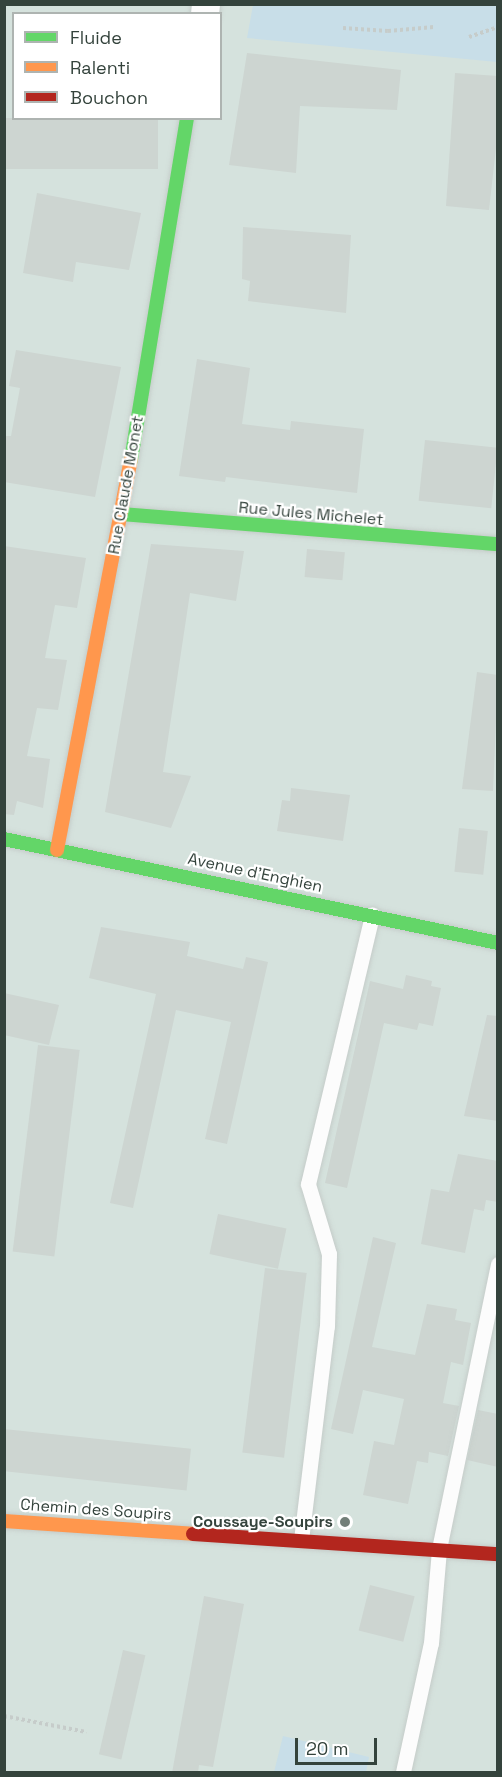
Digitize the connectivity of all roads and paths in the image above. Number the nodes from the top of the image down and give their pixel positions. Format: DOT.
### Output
graph roads {
  1 [pos="434,27"];
  2 [pos="498,27"];
  3 [pos="343,28"];
  4 [pos="469,37"];
  5 [pos="187,120"];
  6 [pos="122,514"];
  7 [pos="498,544"];
  8 [pos="4,839"];
  9 [pos="57,850"];
  10 [pos="372,915"];
  11 [pos="498,943"];
  12 [pos="498,1264"];
  13 [pos="4,1521"];
  14 [pos="301,1540"];
  15 [pos="439,1549"];
  16 [pos="498,1554"];
  17 [pos="4,1716"];
  18 [pos="86,1732"];
  19 [pos="403,1773"];
  1 -- 3 [label="path"];
  2 -- 4 [label="path"];
  5 -- 6 [label="street, Rue Claude Monet"];
  6 -- 7 [label="street, Rue Jules Michelet"];
  6 -- 9 [label="street, Rue Claude Monet"];
  8 -- 9 [label="street, Avenue d'Enghien"];
  9 -- 10 [label="street, Avenue d'Enghien"];
  10 -- 11 [label="street, Avenue d'Enghien"];
  10 -- 14 [label="lane"];
  12 -- 15 [label="lane"];
  13 -- 14 [label="street, Chemin des Soupirs"];
  14 -- 15 [label="street, Chemin des Soupirs"];
  15 -- 16 [label="street, Chemin des Soupirs"];
  15 -- 19 [label="lane"];
  17 -- 18 [label="path"];
}
